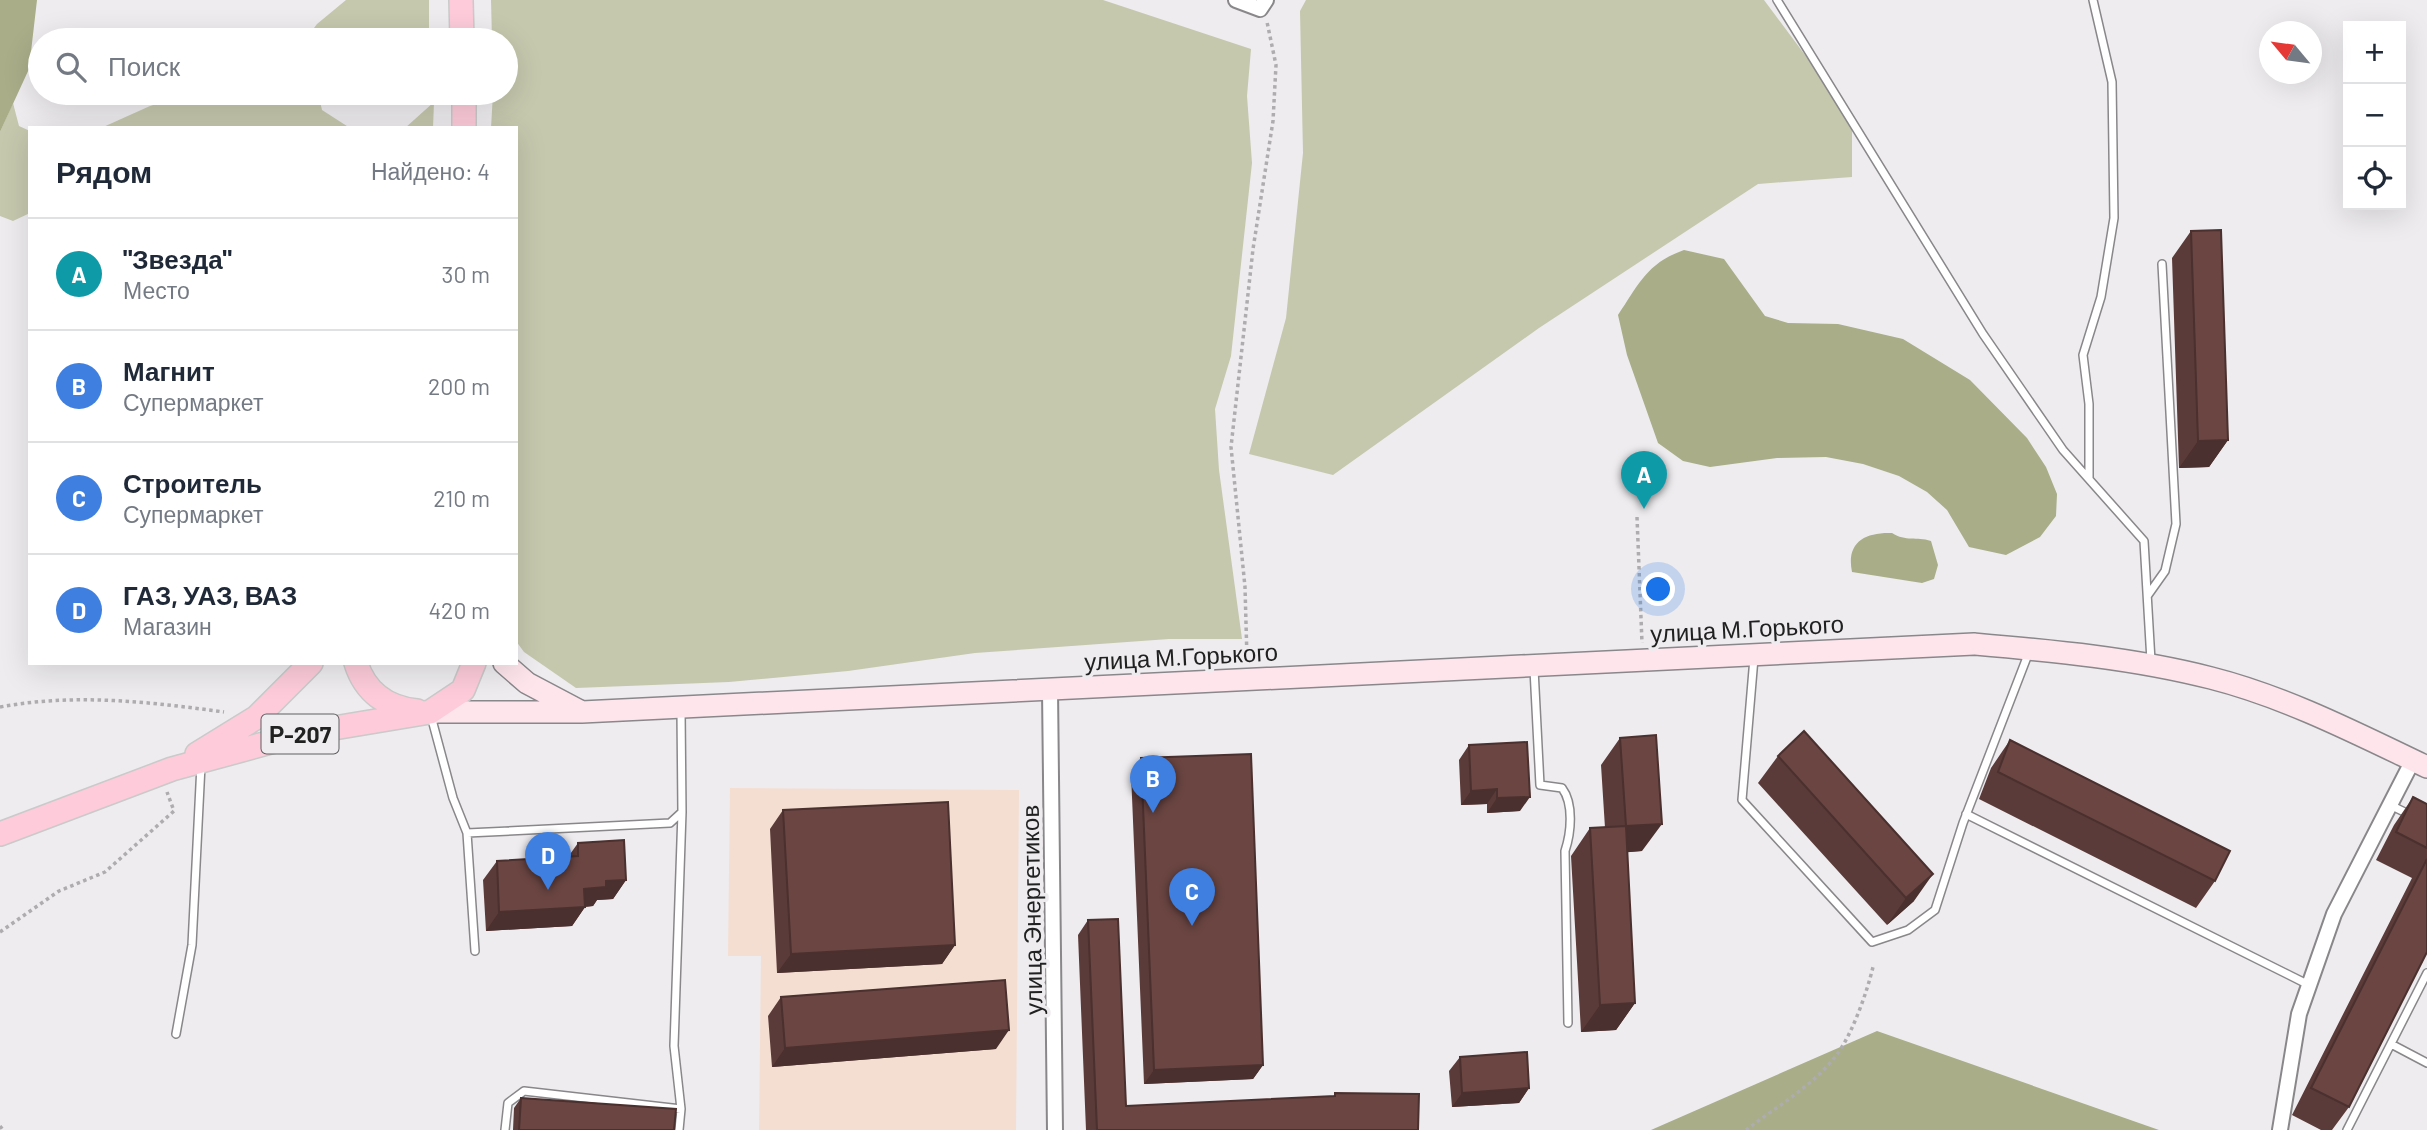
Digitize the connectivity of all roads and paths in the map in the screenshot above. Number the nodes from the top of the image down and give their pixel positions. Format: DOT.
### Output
graph roads {
  1 [pos="461,0"];
  2 [pos="1236,0"];
  3 [pos="1777,0"];
  4 [pos="2093,0"];
  5 [pos="1263,4"];
  6 [pos="462,28"];
  7 [pos="464,105"];
  8 [pos="464,126"];
  9 [pos="2162,264"];
  10 [pos="2089,478"];
  11 [pos="1637,517"];
  12 [pos="2147,596"];
  13 [pos="2030,649"];
  14 [pos="1754,654"];
  15 [pos="1247,659"];
  16 [pos="1642,659"];
  17 [pos="1534,664"];
  18 [pos="309,665"];
  19 [pos="357,665"];
  20 [pos="473,665"];
  21 [pos="506,665"];
  22 [pos="2151,665"];
  23 [pos="1050,690"];
  24 [pos="0,707"];
  25 [pos="681,707"];
  26 [pos="430,712"];
  27 [pos="582,712"];
  28 [pos="257,717"];
  29 [pos="201,761"];
  30 [pos="2420,764"];
  31 [pos="167,771"];
  32 [pos="2390,805"];
  33 [pos="682,812"];
  34 [pos="1966,814"];
  35 [pos="2427,823"];
  36 [pos="467,833"];
  37 [pos="0,834"];
  38 [pos="0,932"];
  39 [pos="475,951"];
  40 [pos="1873,967"];
  41 [pos="2427,973"];
  42 [pos="2309,985"];
  43 [pos="1568,1023"];
  44 [pos="176,1034"];
  45 [pos="2390,1044"];
  46 [pos="2427,1063"];
  47 [pos="681,1109"];
  48 [pos="505,1130"];
  49 [pos="680,1130"];
  50 [pos="1055,1130"];
  51 [pos="1746,1130"];
  52 [pos="2280,1130"];
  53 [pos="2347,1130"];
  1 -- 6 [label="main road"];
  2 -- 5 [label="street"];
  3 -- 10 [label="lane"];
  4 -- 10 [label="lane"];
  5 -- 15 [label="path"];
  7 -- 8 [label="main road"];
  9 -- 12 [label="lane"];
  10 -- 12 [label="lane"];
  11 -- 16 [label="path"];
  12 -- 22 [label="lane"];
  13 -- 14 [label="main road, улица М.Горького"];
  13 -- 22 [label="main road, улица М.Горького"];
  13 -- 34 [label="lane"];
  14 -- 16 [label="main road, улица М.Горького"];
  14 -- 34 [label="lane"];
  16 -- 17 [label="main road, улица М.Горького"];
  17 -- 23 [label="main road, улица М.Горького"];
  17 -- 43 [label="lane"];
  18 -- 28 [label="main road, Р-207"];
  19 -- 26 [label="main road"];
  20 -- 26 [label="main road, Р-207"];
  21 -- 27 [label="main road"];
  22 -- 30 [label="main road, улица М.Горького"];
  23 -- 25 [label="main road, улица М.Горького"];
  23 -- 50 [label="street, улица Энергетиков"];
  24 -- 28 [label="path"];
  25 -- 27 [label="main road, улица М.Горького"];
  25 -- 33 [label="lane"];
  26 -- 27 [label="main road, улица М.Горького"];
  26 -- 29 [label="main road, Р-207"];
  26 -- 36 [label="lane"];
  28 -- 31 [label="main road, Р-207"];
  29 -- 31 [label="main road, Р-207"];
  29 -- 44 [label="lane"];
  30 -- 32 [label="street"];
  31 -- 37 [label="main road, Р-207"];
  31 -- 38 [label="path"];
  32 -- 35 [label="lane"];
  32 -- 42 [label="street"];
  33 -- 36 [label="lane"];
  33 -- 47 [label="lane"];
  34 -- 42 [label="lane"];
  36 -- 39 [label="lane"];
  40 -- 51 [label="path"];
  41 -- 45 [label="lane"];
  42 -- 52 [label="street"];
  45 -- 46 [label="lane"];
  45 -- 53 [label="lane"];
  47 -- 48 [label="lane"];
  47 -- 49 [label="lane"];
}
